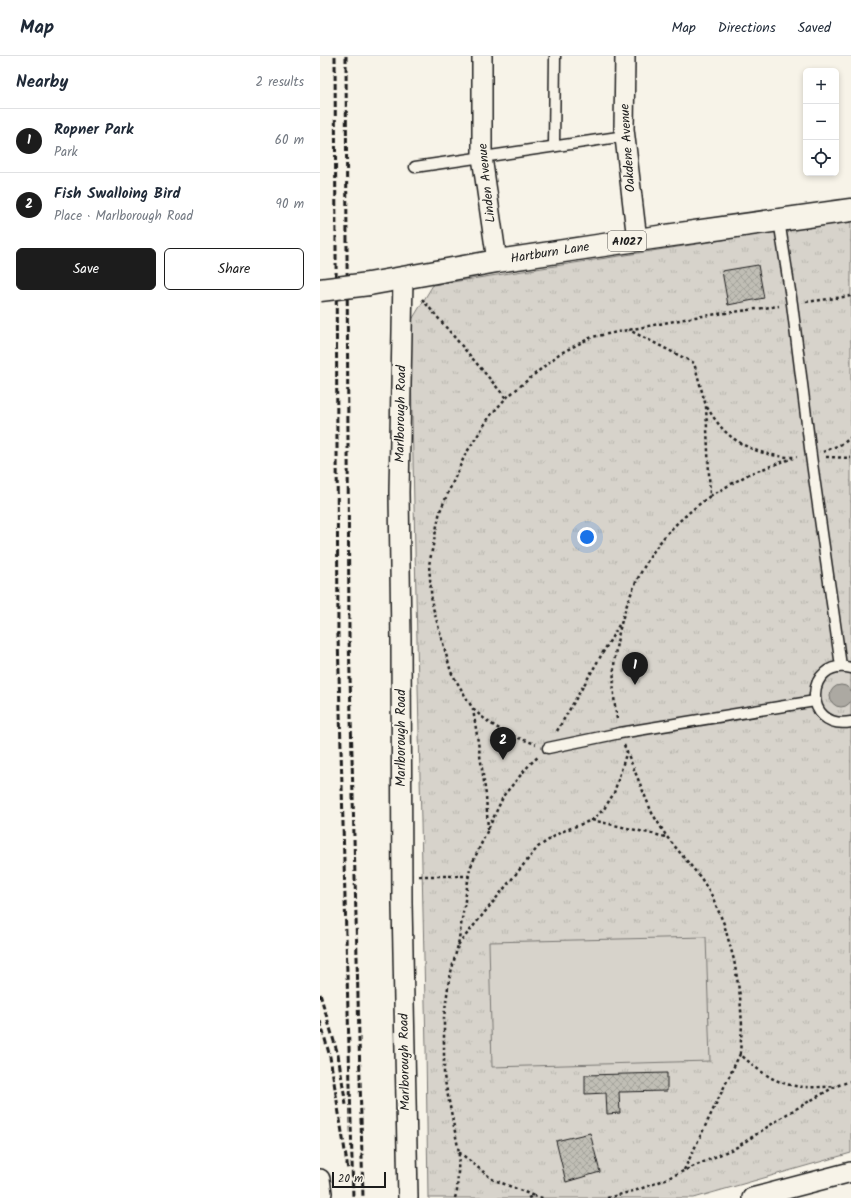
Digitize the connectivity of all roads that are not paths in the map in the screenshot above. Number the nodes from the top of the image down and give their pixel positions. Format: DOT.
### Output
graph roads {
  1 [pos="482,56"];
  2 [pos="555,56"];
  3 [pos="625,56"];
  4 [pos="625,136"];
  5 [pos="554,146"];
  6 [pos="482,157"];
  7 [pos="415,167"];
  8 [pos="851,210"];
  9 [pos="779,220"];
  10 [pos="636,240"];
  11 [pos="497,261"];
  12 [pos="403,278"];
  13 [pos="320,290"];
  14 [pos="846,667"];
  15 [pos="815,701"];
  16 [pos="851,722"];
  17 [pos="548,748"];
  18 [pos="851,1172"];
  19 [pos="408,1198"];
  20 [pos="752,1198"];
  1 -- 6 [label="street, Linden Avenue"];
  2 -- 5 [label="lane"];
  3 -- 4 [label="street, Oakdene Avenue"];
  4 -- 5 [label="lane"];
  4 -- 10 [label="street, Oakdene Avenue"];
  5 -- 6 [label="lane"];
  6 -- 7 [label="lane"];
  6 -- 11 [label="street, Linden Avenue"];
  8 -- 9 [label="main road, Hartburn Lane / A1027"];
  9 -- 10 [label="main road, Hartburn Lane / A1027"];
  9 -- 14 [label="lane"];
  10 -- 11 [label="main road, Hartburn Lane / A1027"];
  11 -- 12 [label="main road, Hartburn Lane / A1027"];
  12 -- 13 [label="main road, Hartburn Lane / A1027, bridge"];
  12 -- 19 [label="street, Marlborough Road"];
  14 -- 15 [label="lane"];
  15 -- 16 [label="lane"];
  15 -- 17 [label="lane"];
  18 -- 20 [label="street"];
}
